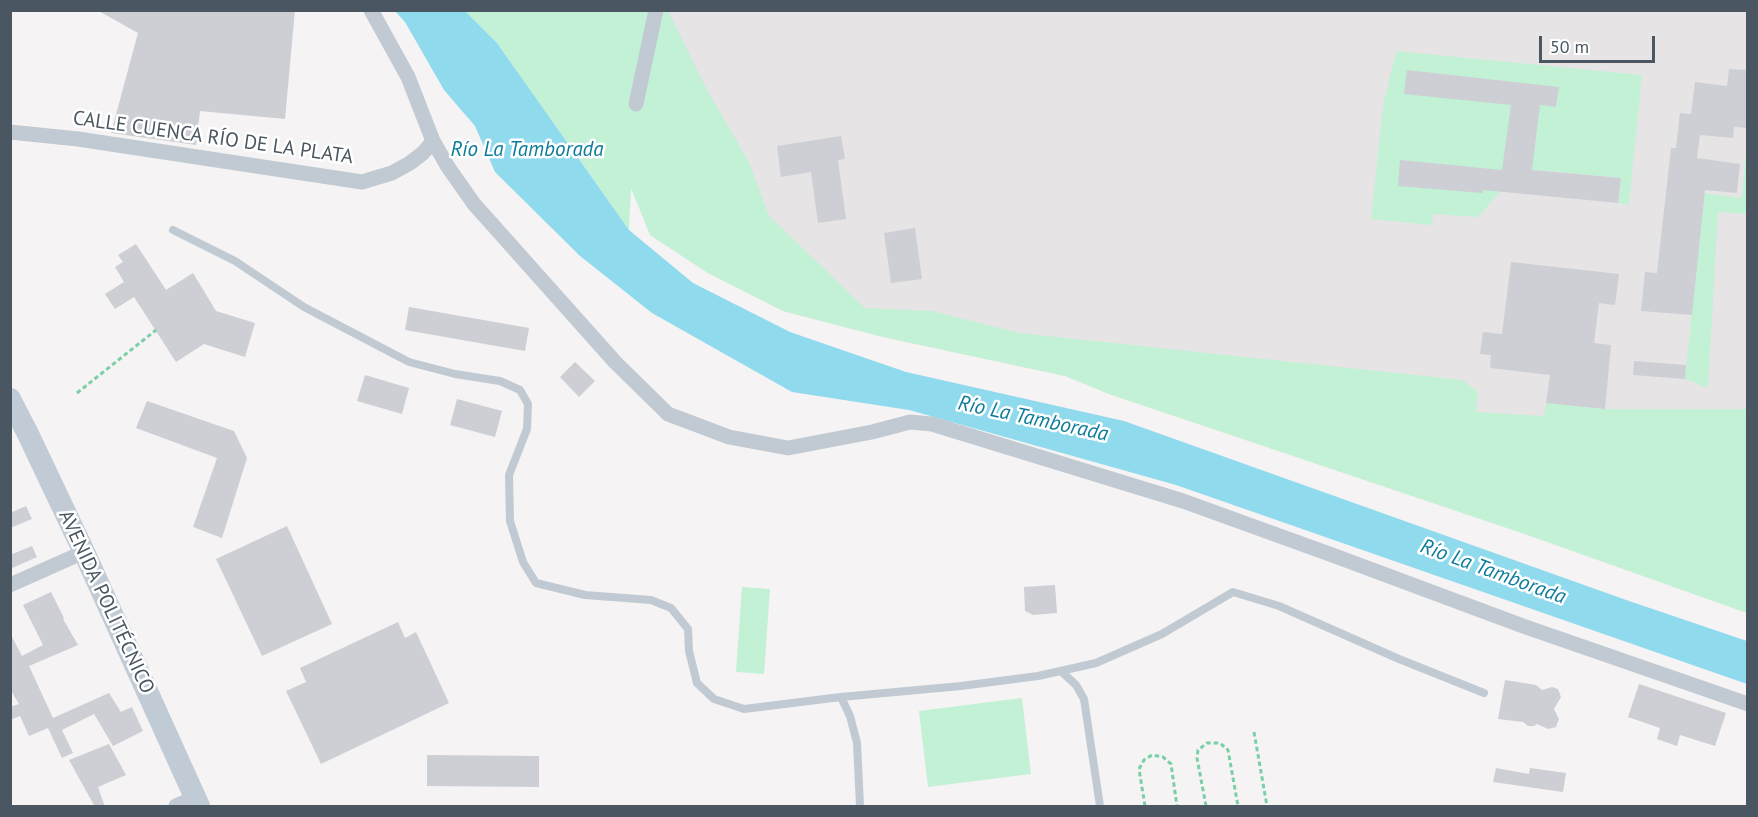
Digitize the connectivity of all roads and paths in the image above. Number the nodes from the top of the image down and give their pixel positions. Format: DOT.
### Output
graph roads {
  1 [pos="371,10"];
  2 [pos="656,10"];
  3 [pos="636,104"];
  4 [pos="10,132"];
  5 [pos="433,141"];
  6 [pos="173,230"];
  7 [pos="156,330"];
  8 [pos="77,393"];
  9 [pos="10,399"];
  10 [pos="84,552"];
  11 [pos="10,585"];
  12 [pos="1061,671"];
  13 [pos="1484,693"];
  14 [pos="841,697"];
  15 [pos="1748,704"];
  16 [pos="1254,732"];
  17 [pos="190,804"];
  18 [pos="860,807"];
  19 [pos="1100,807"];
  20 [pos="1145,807"];
  21 [pos="1177,807"];
  22 [pos="1206,807"];
  23 [pos="1238,807"];
  24 [pos="1267,807"];
  1 -- 5 [label="street"];
  2 -- 3 [label="street"];
  4 -- 5 [label="street, CALLE CUENCA RÍO DE LA PLATA"];
  5 -- 15 [label="street"];
  6 -- 14 [label="lane"];
  7 -- 8 [label="path"];
  9 -- 10 [label="main road, AVENIDA POLITÉCNICO"];
  10 -- 11 [label="street"];
  10 -- 17 [label="main road, AVENIDA POLITÉCNICO"];
  12 -- 13 [label="lane"];
  12 -- 14 [label="lane"];
  12 -- 19 [label="lane"];
  14 -- 18 [label="lane"];
  16 -- 24 [label="path"];
  20 -- 21 [label="path"];
  22 -- 23 [label="path"];
}
